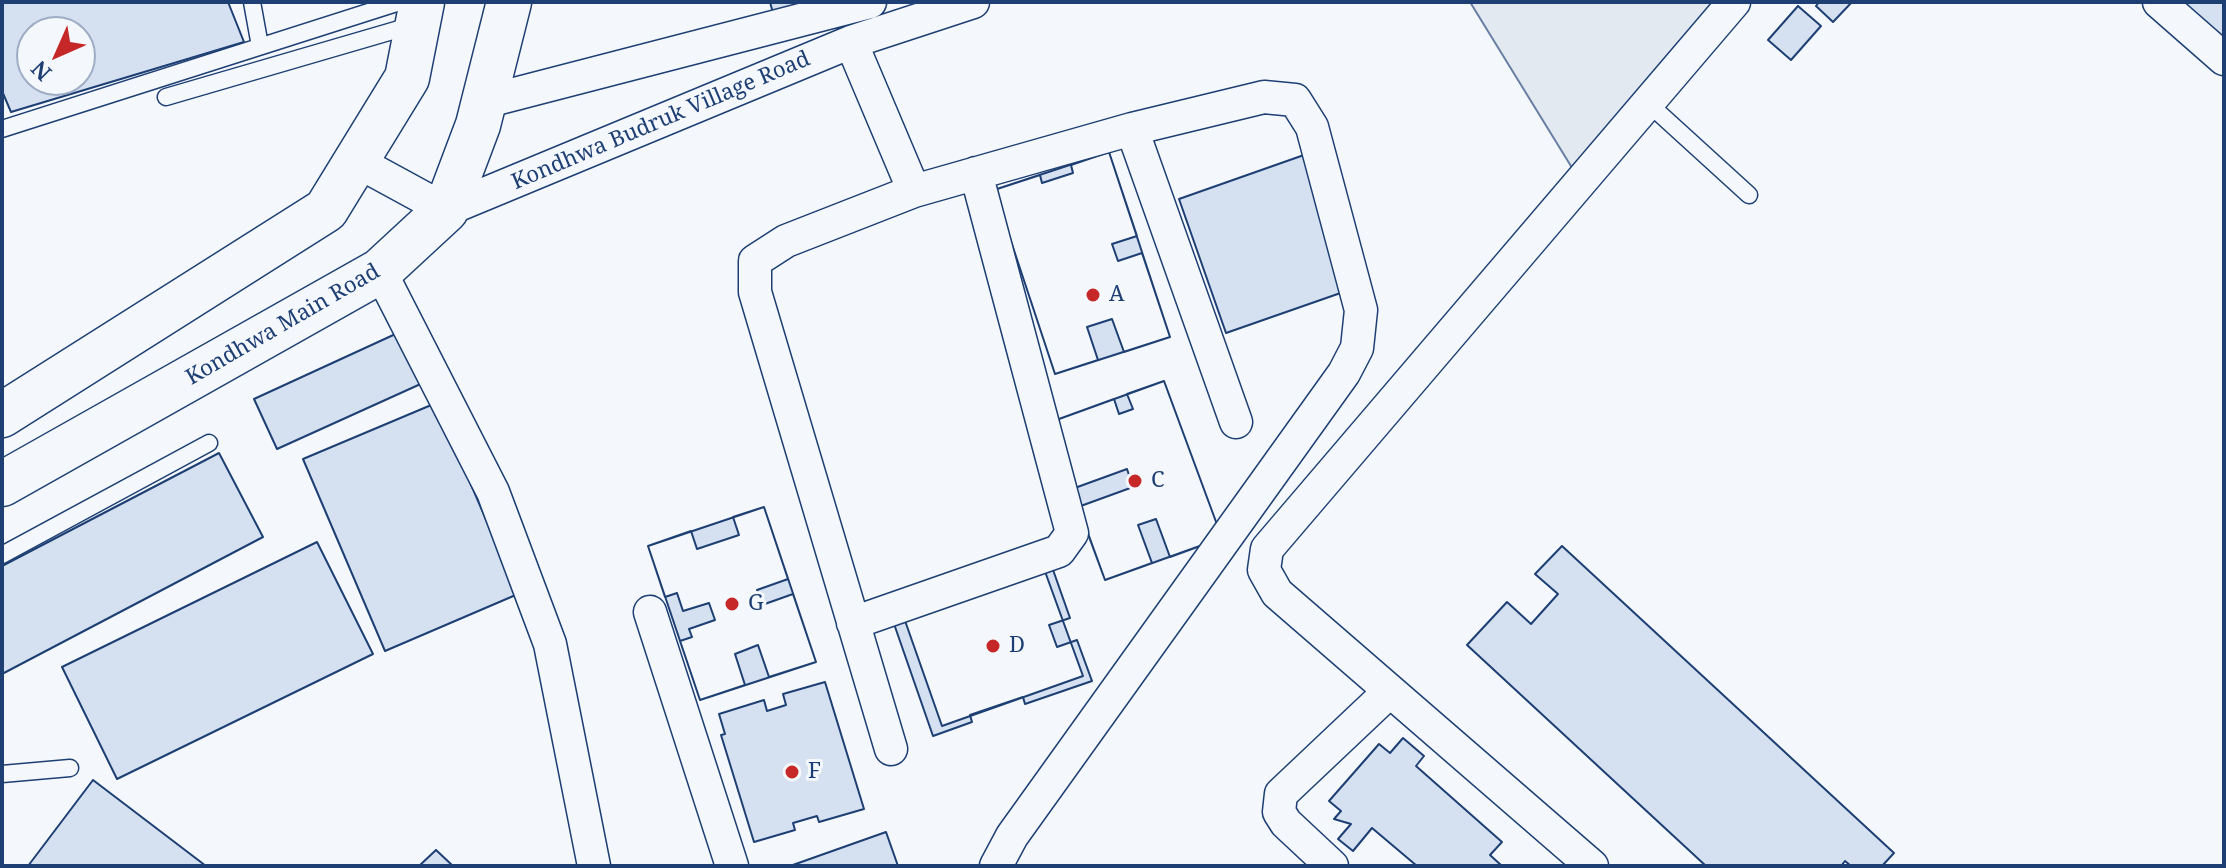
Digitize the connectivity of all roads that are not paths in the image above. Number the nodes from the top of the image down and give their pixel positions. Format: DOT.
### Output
graph roads {
  1 [pos="252,2"];
  2 [pos="509,2"];
  3 [pos="870,2"];
  4 [pos="973,2"];
  5 [pos="1734,2"];
  6 [pos="2159,2"];
  7 [pos="413,9"];
  8 [pos="851,42"];
  9 [pos="260,46"];
  10 [pos="2224,59"];
  11 [pos="166,97"];
  12 [pos="484,102"];
  13 [pos="1648,103"];
  14 [pos="2,129"];
  15 [pos="1132,129"];
  16 [pos="356,161"];
  17 [pos="976,173"];
  18 [pos="914,191"];
  19 [pos="1749,195"];
  20 [pos="446,210"];
  21 [pos="380,271"];
  22 [pos="2,415"];
  23 [pos="1236,422"];
  24 [pos="209,443"];
  25 [pos="2,484"];
  26 [pos="2,555"];
  27 [pos="650,612"];
  28 [pos="853,623"];
  29 [pos="1390,691"];
  30 [pos="891,749"];
  31 [pos="70,768"];
  32 [pos="2,774"];
  33 [pos="594,866"];
  34 [pos="732,866"];
  35 [pos="996,866"];
  36 [pos="1332,866"];
  37 [pos="1592,866"];
  1 -- 9 [label="lane"];
  2 -- 12 [label="main road, Kondhwa Main Road"];
  3 -- 12 [label="street"];
  4 -- 8 [label="street, Kondhwa Budruk Village Road"];
  5 -- 13 [label="street"];
  6 -- 10 [label="street"];
  7 -- 9 [label="lane"];
  7 -- 11 [label="lane"];
  7 -- 16 [label="main road"];
  8 -- 18 [label="street"];
  8 -- 20 [label="street, Kondhwa Budruk Village Road"];
  9 -- 14 [label="lane"];
  12 -- 20 [label="main road, Kondhwa Main Road"];
  13 -- 19 [label="lane"];
  13 -- 29 [label="street"];
  15 -- 17 [label="street"];
  15 -- 23 [label="street"];
  15 -- 35 [label="street"];
  16 -- 20 [label="street"];
  16 -- 22 [label="main road"];
  17 -- 18 [label="street"];
  17 -- 28 [label="street"];
  18 -- 28 [label="street"];
  20 -- 21 [label="main road, Kondhwa Main Road"];
  21 -- 25 [label="main road, Kondhwa Main Road"];
  21 -- 33 [label="street"];
  24 -- 26 [label="lane"];
  27 -- 34 [label="street"];
  28 -- 30 [label="street"];
  29 -- 36 [label="street"];
  29 -- 37 [label="street"];
  31 -- 32 [label="lane"];
}
